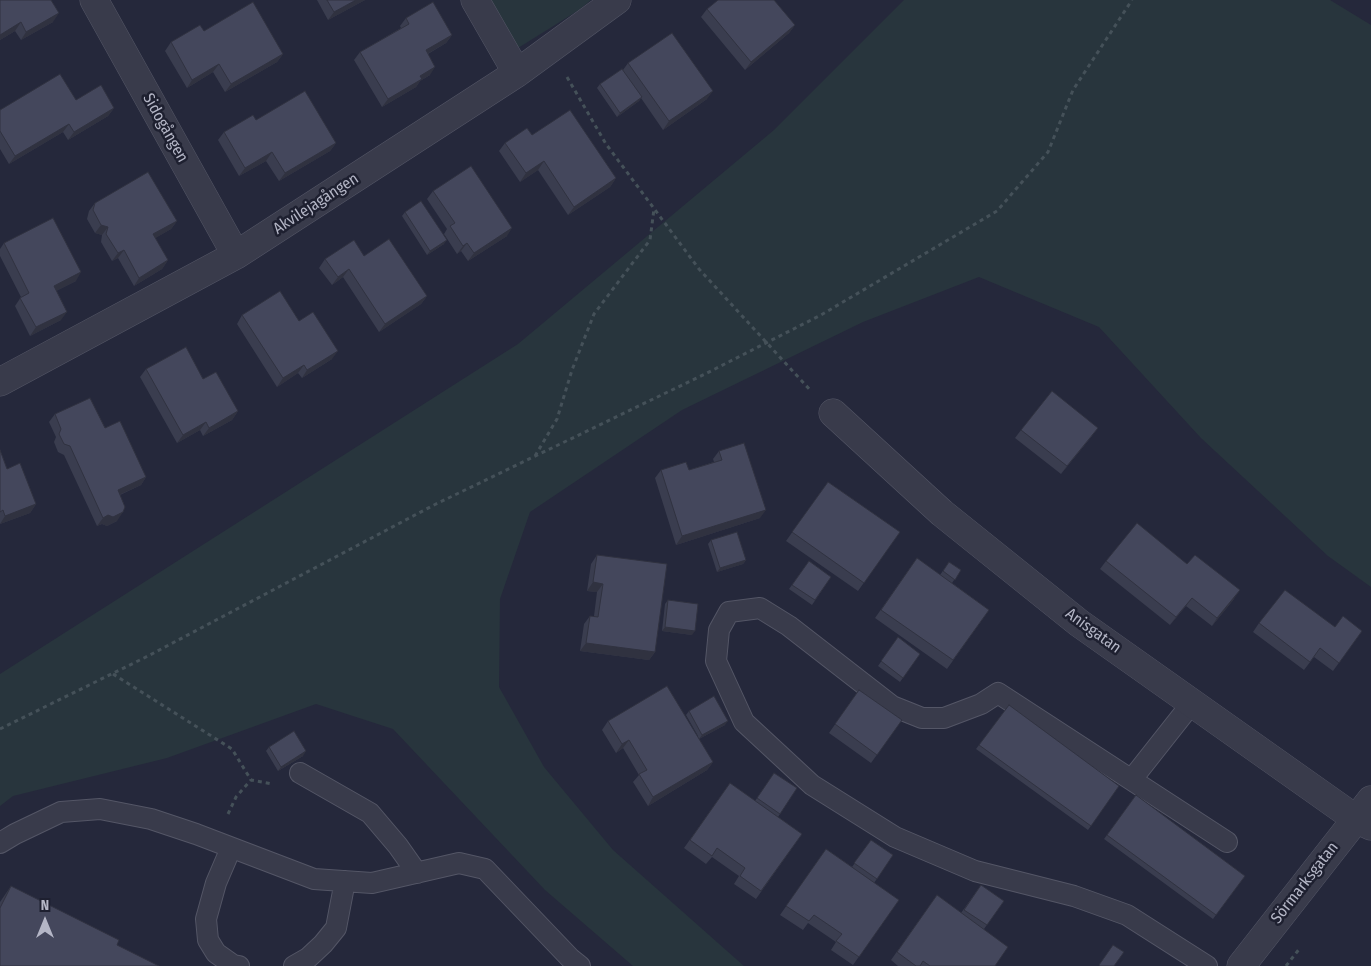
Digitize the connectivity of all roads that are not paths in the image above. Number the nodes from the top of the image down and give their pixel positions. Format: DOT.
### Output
graph roads {
  1 [pos="94,0"];
  2 [pos="475,0"];
  3 [pos="617,0"];
  4 [pos="517,73"];
  5 [pos="236,255"];
  6 [pos="0,382"];
  7 [pos="833,412"];
  8 [pos="1192,702"];
  9 [pos="300,773"];
  10 [pos="1132,779"];
  11 [pos="1366,815"];
  12 [pos="1227,842"];
  13 [pos="0,843"];
  14 [pos="223,844"];
  15 [pos="417,873"];
  16 [pos="345,881"];
  17 [pos="569,963"];
  18 [pos="239,966"];
  19 [pos="294,966"];
  20 [pos="1207,966"];
  21 [pos="1241,966"];
  1 -- 5 [label="street, Sidogången"];
  2 -- 4 [label="street"];
  3 -- 4 [label="street, Akvilejagången"];
  4 -- 5 [label="street, Akvilejagången"];
  5 -- 6 [label="street, Akvilejagången"];
  7 -- 8 [label="street, Anisgatan"];
  8 -- 10 [label="lane"];
  8 -- 11 [label="street, Anisgatan"];
  9 -- 15 [label="lane"];
  10 -- 12 [label="lane"];
  10 -- 20 [label="lane"];
  11 -- 21 [label="street, Sörmarksgatan"];
  13 -- 14 [label="lane"];
  14 -- 16 [label="lane"];
  14 -- 18 [label="lane"];
  15 -- 16 [label="lane"];
  15 -- 17 [label="lane"];
  16 -- 19 [label="lane"];
}
